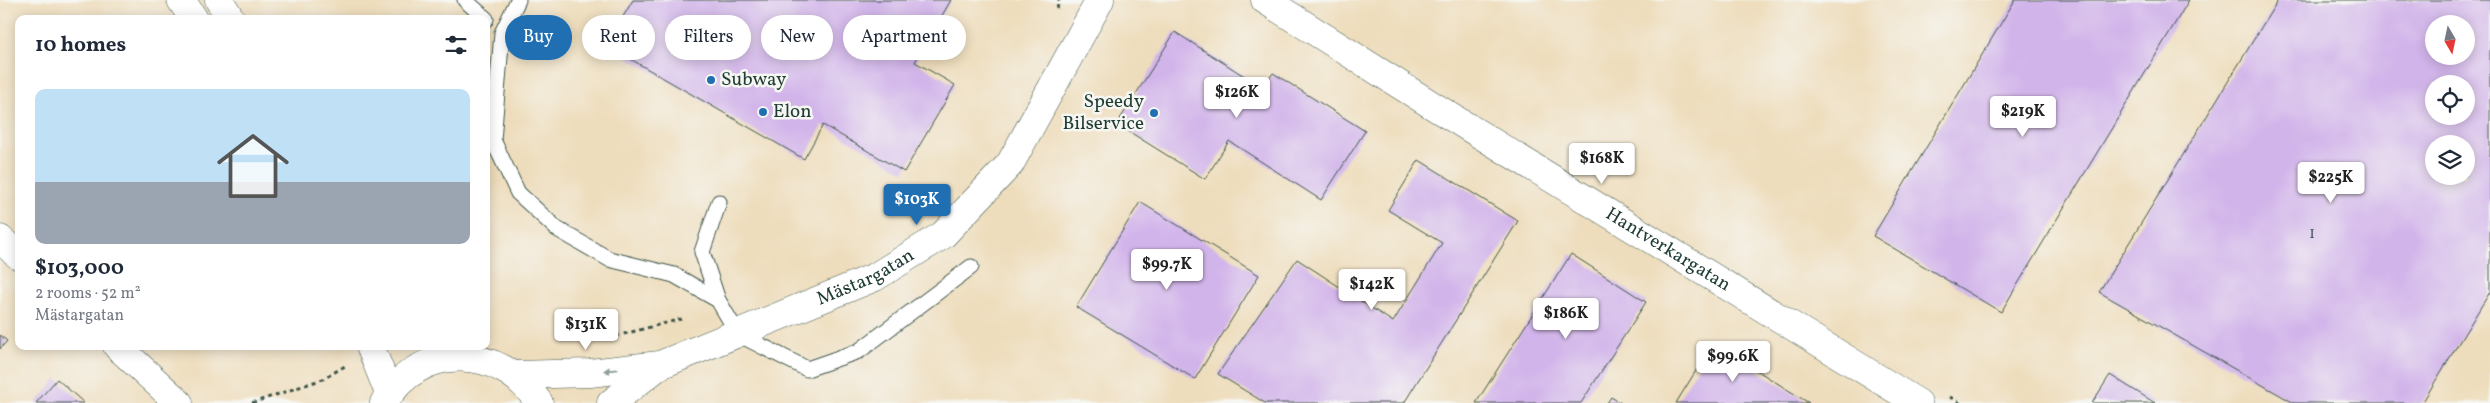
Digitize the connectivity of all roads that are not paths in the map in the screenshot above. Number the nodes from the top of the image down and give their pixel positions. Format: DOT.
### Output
graph roads {
  1 [pos="181,0"];
  2 [pos="219,0"];
  3 [pos="465,0"];
  4 [pos="518,0"];
  5 [pos="1100,0"];
  6 [pos="1266,0"];
  7 [pos="191,15"];
  8 [pos="228,15"];
  9 [pos="482,15"];
  10 [pos="490,22"];
  11 [pos="502,33"];
  12 [pos="719,202"];
  13 [pos="0,239"];
  14 [pos="15,252"];
  15 [pos="971,267"];
  16 [pos="720,304"];
  17 [pos="738,334"];
  18 [pos="121,350"];
  19 [pos="372,350"];
  20 [pos="443,352"];
  21 [pos="660,365"];
  22 [pos="515,375"];
  23 [pos="386,398"];
  24 [pos="179,403"];
  25 [pos="539,403"];
  26 [pos="611,403"];
  27 [pos="1918,403"];
  1 -- 7 [label="street"];
  2 -- 8 [label="street"];
  3 -- 9 [label="lane"];
  4 -- 11 [label="lane"];
  5 -- 17 [label="street, Mästargatan"];
  6 -- 27 [label="street, Hantverkargatan"];
  10 -- 11 [label="lane"];
  11 -- 16 [label="lane"];
  12 -- 16 [label="lane"];
  13 -- 14 [label="street"];
  15 -- 17 [label="lane"];
  16 -- 17 [label="lane"];
  17 -- 21 [label="street, Mästargatan"];
  18 -- 24 [label="street"];
  19 -- 23 [label="street"];
  20 -- 22 [label="street"];
  20 -- 23 [label="street"];
  21 -- 22 [label="street, Mästargatan, one-way"];
  21 -- 26 [label="street, Mästargatan"];
  22 -- 25 [label="street"];
}
